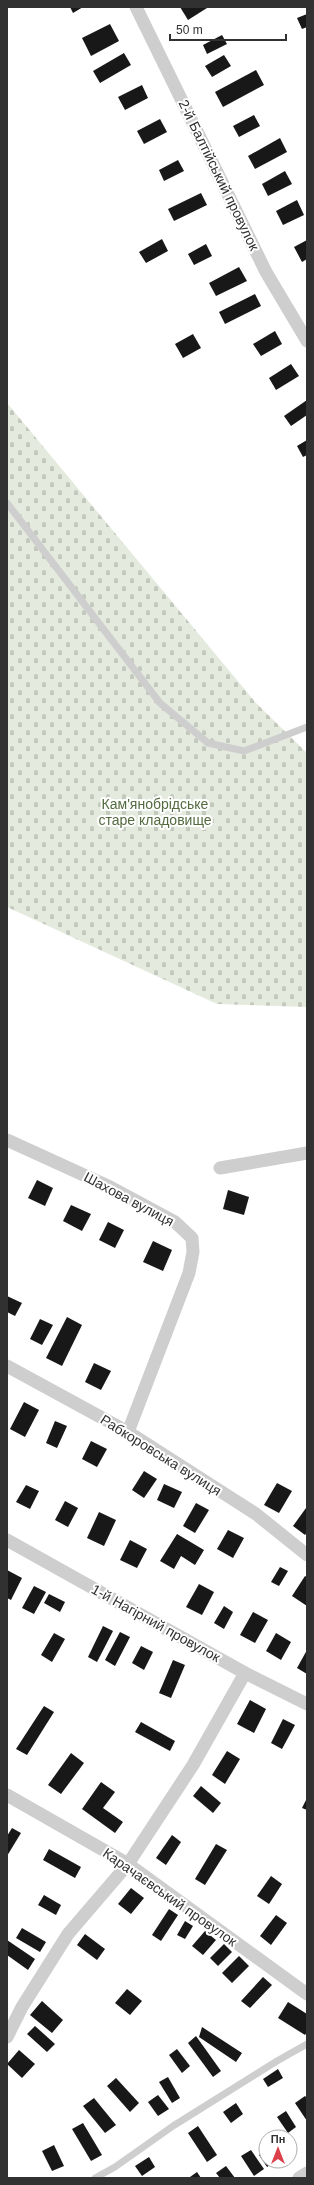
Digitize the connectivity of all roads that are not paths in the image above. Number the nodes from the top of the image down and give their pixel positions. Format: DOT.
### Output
graph roads {
  1 [pos="136,7"];
  2 [pos="307,341"];
  3 [pos="7,503"];
  4 [pos="307,727"];
  5 [pos="7,1140"];
  6 [pos="307,1153"];
  7 [pos="220,1168"];
  8 [pos="7,1366"];
  9 [pos="128,1432"];
  10 [pos="7,1540"];
  11 [pos="307,1555"];
  12 [pos="245,1673"];
  13 [pos="307,1704"];
  14 [pos="7,1795"];
  15 [pos="128,1864"];
  16 [pos="307,1994"];
  17 [pos="7,2037"];
  18 [pos="307,2044"];
  19 [pos="307,2173"];
  20 [pos="95,2178"];
  21 [pos="299,2178"];
  1 -- 2 [label="street, 2-й Балтійський провулок"];
  3 -- 4 [label="lane"];
  5 -- 9 [label="street, Шахова вулиця"];
  6 -- 7 [label="street"];
  8 -- 9 [label="street, Рабкоровська вулиця"];
  9 -- 11 [label="street, Рабкоровська вулиця"];
  10 -- 12 [label="street, 1-й Нагірний провулок"];
  12 -- 13 [label="street, 1-й Нагірний провулок"];
  12 -- 15 [label="street"];
  14 -- 15 [label="street, Карачаєвський провулок"];
  15 -- 16 [label="street, Карачаєвський провулок"];
  15 -- 17 [label="street"];
  18 -- 20 [label="lane"];
  19 -- 21 [label="street"];
}
